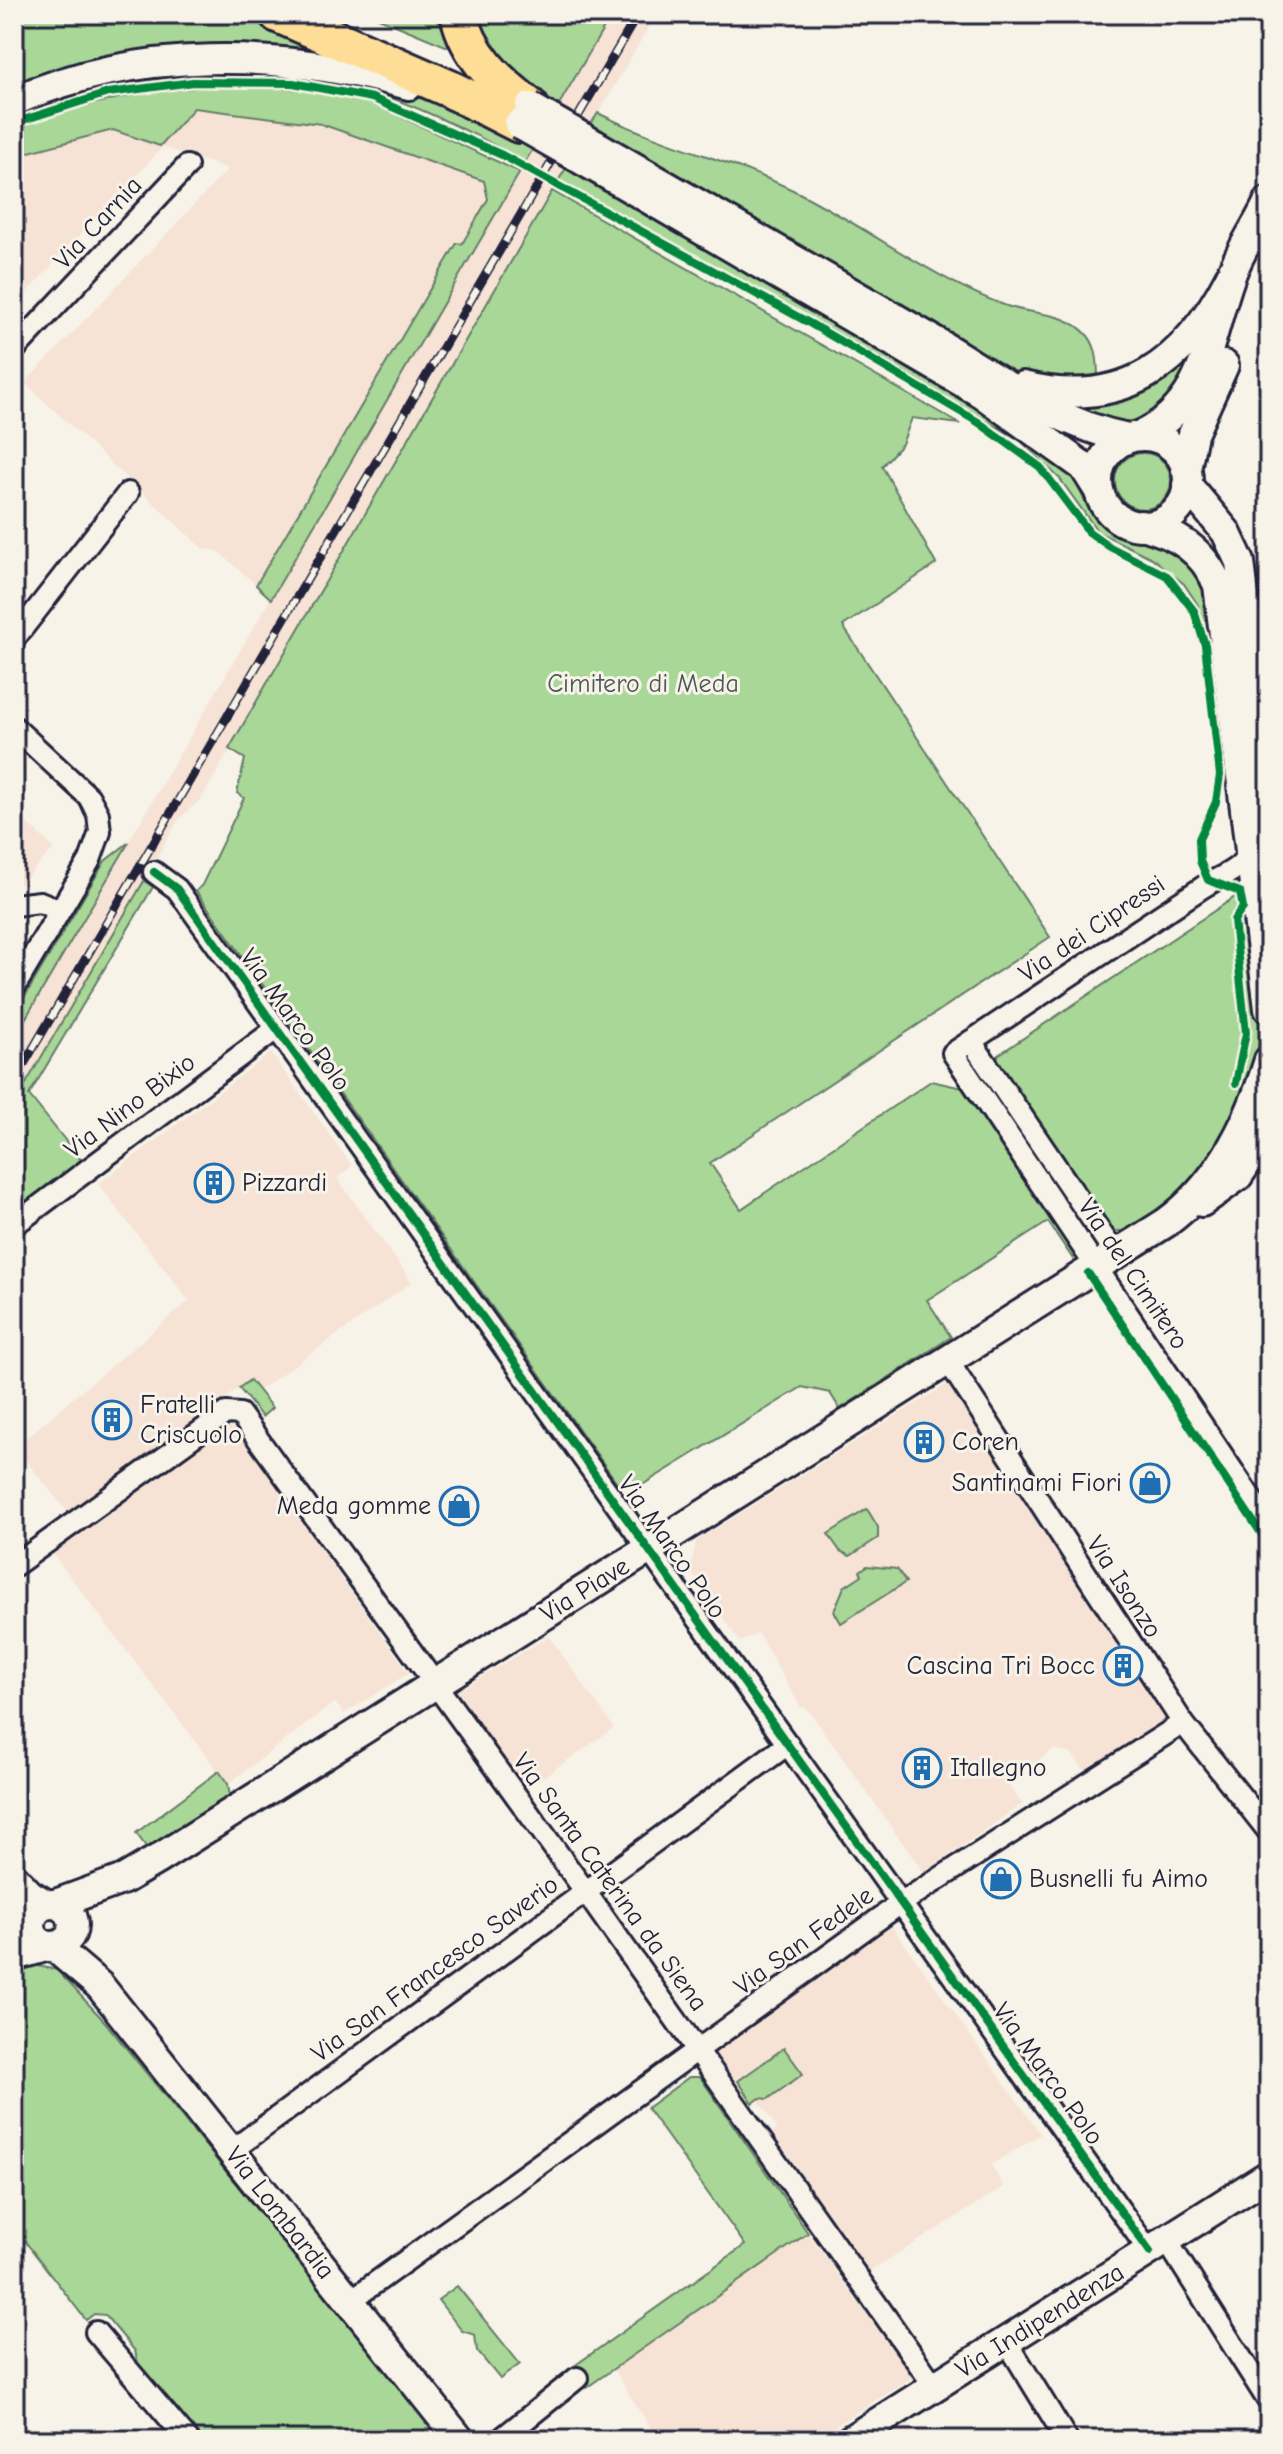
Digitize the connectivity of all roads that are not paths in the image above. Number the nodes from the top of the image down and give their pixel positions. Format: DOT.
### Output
graph roads {
  1 [pos="278,14"];
  2 [pos="337,14"];
  3 [pos="459,14"];
  4 [pos="14,101"];
  5 [pos="524,116"];
  6 [pos="589,152"];
  7 [pos="187,166"];
  8 [pos="1264,211"];
  9 [pos="1230,277"];
  10 [pos="14,350"];
  11 [pos="990,374"];
  12 [pos="1133,437"];
  13 [pos="1187,477"];
  14 [pos="1099,491"];
  15 [pos="128,493"];
  16 [pos="1141,525"];
  17 [pos="14,639"];
  18 [pos="14,727"];
  19 [pos="1269,807"];
  20 [pos="1250,843"];
  21 [pos="154,872"];
  22 [pos="14,905"];
  23 [pos="60,910"];
  24 [pos="14,988"];
  25 [pos="1269,1009"];
  26 [pos="276,1029"];
  27 [pos="971,1041"];
  28 [pos="953,1053"];
  29 [pos="1269,1060"];
  30 [pos="1269,1130"];
  31 [pos="1269,1155"];
  32 [pos="1238,1176"];
  33 [pos="1167,1222"];
  34 [pos="14,1225"];
  35 [pos="1107,1261"];
  36 [pos="948,1361"];
  37 [pos="1269,1525"];
  38 [pos="650,1550"];
  39 [pos="14,1566"];
  40 [pos="435,1684"];
  41 [pos="1183,1723"];
  42 [pos="788,1744"];
  43 [pos="1269,1832"];
  44 [pos="18,1877"];
  45 [pos="585,1891"];
  46 [pos="901,1903"];
  47 [pos="48,1925"];
  48 [pos="14,1956"];
  49 [pos="699,2050"];
  50 [pos="231,2151"];
  51 [pos="1269,2175"];
  52 [pos="1158,2246"];
  53 [pos="350,2301"];
  54 [pos="96,2332"];
  55 [pos="1007,2342"];
  56 [pos="577,2378"];
  57 [pos="935,2387"];
  58 [pos="1269,2402"];
  59 [pos="188,2440"];
  60 [pos="460,2440"];
  61 [pos="500,2440"];
  62 [pos="850,2440"];
  63 [pos="1067,2440"];
  1 -- 5 [label="highway"];
  2 -- 5 [label="highway"];
  3 -- 5 [label="highway"];
  4 -- 5 [label="street"];
  5 -- 6 [label="street, bridge"];
  6 -- 11 [label="street"];
  6 -- 14 [label="street"];
  7 -- 10 [label="street, Via Carnia"];
  8 -- 9 [label="street"];
  8 -- 13 [label="street"];
  9 -- 11 [label="street"];
  9 -- 12 [label="street"];
  11 -- 12 [label="street"];
  12 -- 13 [label="street"];
  12 -- 14 [label="street"];
  13 -- 16 [label="street"];
  13 -- 19 [label="street"];
  14 -- 16 [label="street"];
  15 -- 17 [label="street"];
  16 -- 20 [label="street"];
  18 -- 23 [label="street"];
  20 -- 25 [label="street"];
  20 -- 27 [label="street, Via dei Cipressi"];
  21 -- 26 [label="street, Via Marco Polo"];
  22 -- 23 [label="street"];
  23 -- 24 [label="street"];
  26 -- 34 [label="street, Via Nino Bixio"];
  26 -- 38 [label="street, Via Marco Polo"];
  27 -- 28 [label="street, Via dei Cipressi"];
  27 -- 35 [label="street, Via del Cimitero"];
  28 -- 35 [label="street, Via del Cimitero"];
  29 -- 33 [label="street, Via Piave"];
  30 -- 32 [label="street, Via Piave"];
  31 -- 32 [label="street, Via Piave"];
  32 -- 33 [label="street, Via Piave"];
  33 -- 35 [label="street, Via Piave"];
  35 -- 36 [label="street, Via Piave"];
  35 -- 37 [label="street, Via del Cimitero"];
  36 -- 38 [label="street, Via Piave"];
  36 -- 41 [label="street, Via Isonzo"];
  38 -- 40 [label="street, Via Piave"];
  38 -- 42 [label="street, Via Marco Polo"];
  39 -- 40 [label="street, Via Santa Caterina da Siena"];
  40 -- 45 [label="street, Via Santa Caterina da Siena"];
  40 -- 47 [label="street, Via Piave"];
  41 -- 43 [label="street, Via Isonzo"];
  41 -- 46 [label="street, Via San Fedele"];
  42 -- 45 [label="street, Via San Francesco Saverio"];
  42 -- 46 [label="street, Via Marco Polo"];
  44 -- 47 [label="street"];
  45 -- 49 [label="street, Via Santa Caterina da Siena"];
  45 -- 50 [label="street, Via San Francesco Saverio"];
  46 -- 49 [label="street, Via San Fedele"];
  46 -- 52 [label="street, Via Marco Polo"];
  47 -- 48 [label="street, Via Piave"];
  47 -- 50 [label="street, Via Lombardia"];
  49 -- 53 [label="street, Via San Fedele"];
  49 -- 57 [label="street, Via Santa Caterina da Siena"];
  50 -- 53 [label="street, Via Lombardia"];
  51 -- 52 [label="street, Via Indipendenza"];
  52 -- 55 [label="street, Via Indipendenza"];
  52 -- 58 [label="street, Via Marco Polo"];
  53 -- 60 [label="street, Via Lombardia"];
  54 -- 59 [label="street"];
  55 -- 57 [label="street, Via Indipendenza"];
  55 -- 63 [label="street"];
  56 -- 61 [label="street"];
  57 -- 62 [label="street, Via Indipendenza"];
}
